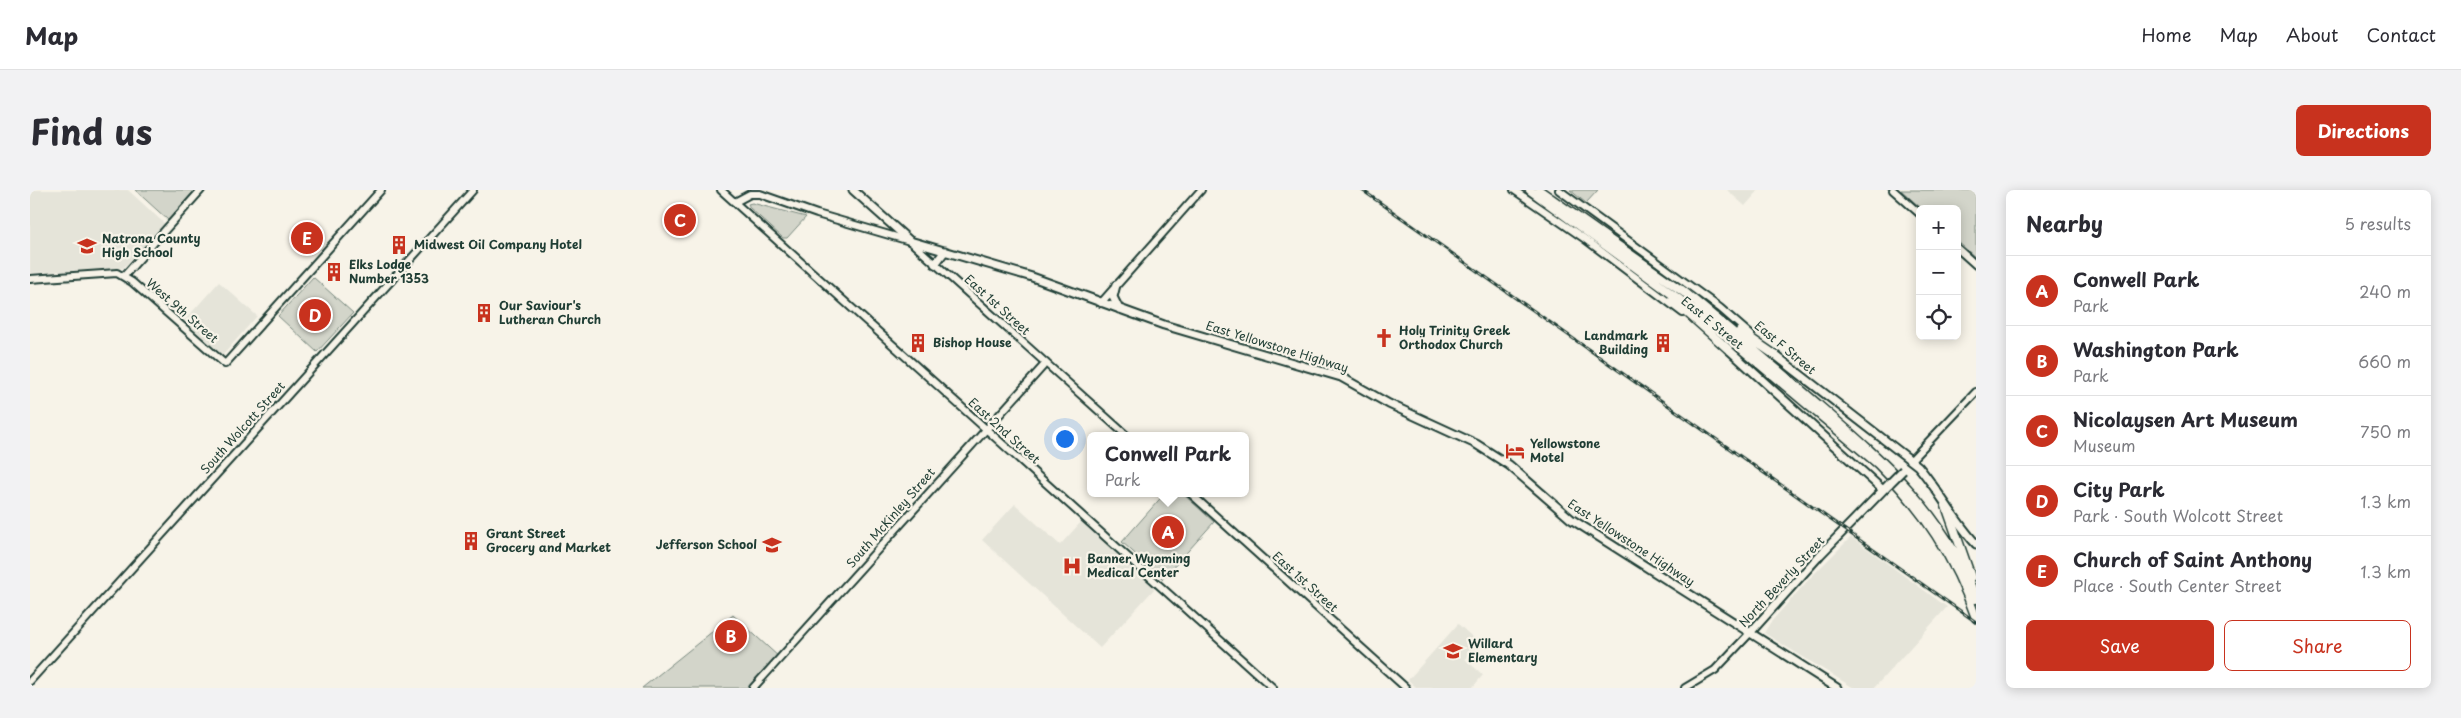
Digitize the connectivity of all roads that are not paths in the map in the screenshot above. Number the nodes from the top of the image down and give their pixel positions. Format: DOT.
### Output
graph roads {
  1 [pos="201,190"];
  2 [pos="381,190"];
  3 [pos="473,190"];
  4 [pos="721,190"];
  5 [pos="853,190"];
  6 [pos="1200,190"];
  7 [pos="1514,190"];
  8 [pos="1549,190"];
  9 [pos="1559,190"];
  10 [pos="1893,190"];
  11 [pos="1533,191"];
  12 [pos="734,202"];
  13 [pos="1916,210"];
  14 [pos="1593,228"];
  15 [pos="910,241"];
  16 [pos="945,250"];
  17 [pos="1959,250"];
  18 [pos="935,264"];
  19 [pos="1976,265"];
  20 [pos="124,276"];
  21 [pos="30,279"];
  22 [pos="1652,279"];
  23 [pos="1116,285"];
  24 [pos="1682,290"];
  25 [pos="1101,302"];
  26 [pos="1119,310"];
  27 [pos="1728,349"];
  28 [pos="1775,355"];
  29 [pos="1046,363"];
  30 [pos="1976,392"];
  31 [pos="985,430"];
  32 [pos="1122,432"];
  33 [pos="1912,460"];
  34 [pos="1883,490"];
  35 [pos="1194,497"];
  36 [pos="1946,506"];
  37 [pos="1976,544"];
  38 [pos="1976,593"];
  39 [pos="1976,599"];
  40 [pos="1976,618"];
  41 [pos="1750,633"];
  42 [pos="30,681"];
  43 [pos="753,688"];
  44 [pos="1273,688"];
  45 [pos="1406,688"];
  46 [pos="1685,688"];
  47 [pos="1837,688"];
  1 -- 20 [label="main road"];
  2 -- 20 [label="main road, West 9th Street"];
  3 -- 42 [label="main road, South Wolcott Street"];
  4 -- 12 [label="main road, East 2nd Street"];
  5 -- 15 [label="main road, East 1st Street"];
  6 -- 23 [label="main road"];
  7 -- 27 [label="main road, East E Street"];
  8 -- 14 [label="highway"];
  9 -- 28 [label="main road, East F Street"];
  10 -- 13 [label="main road"];
  11 -- 14 [label="highway"];
  11 -- 22 [label="highway"];
  12 -- 15 [label="main road, East Yellowstone Highway"];
  12 -- 31 [label="main road, East 2nd Street"];
  14 -- 24 [label="highway"];
  15 -- 16 [label="main road, East Yellowstone Highway"];
  15 -- 18 [label="main road, East 1st Street"];
  16 -- 18 [label="main road"];
  16 -- 25 [label="main road, East Yellowstone Highway"];
  17 -- 19 [label="main road"];
  18 -- 29 [label="main road, East 1st Street"];
  20 -- 21 [label="main road"];
  22 -- 27 [label="highway"];
  22 -- 40 [label="highway"];
  23 -- 25 [label="main road"];
  23 -- 26 [label="main road"];
  24 -- 28 [label="highway"];
  24 -- 39 [label="highway"];
  25 -- 26 [label="main road, East Yellowstone Highway"];
  26 -- 41 [label="main road, East Yellowstone Highway"];
  27 -- 34 [label="main road, East E Street"];
  28 -- 33 [label="main road, East F Street"];
  29 -- 31 [label="main road, South McKinley Street"];
  29 -- 32 [label="main road, East 1st Street"];
  30 -- 33 [label="main road"];
  31 -- 43 [label="main road, South McKinley Street"];
  31 -- 44 [label="main road, East 2nd Street"];
  33 -- 34 [label="main road, North Beverly Street, bridge"];
  33 -- 36 [label="main road, East F Street"];
  34 -- 41 [label="main road, North Beverly Street"];
  35 -- 45 [label="main road, East 1st Street"];
  36 -- 37 [label="main road, East F Street"];
  36 -- 38 [label="highway"];
  41 -- 46 [label="main road, North Beverly Street"];
  41 -- 47 [label="main road, East Yellowstone Highway"];
}
